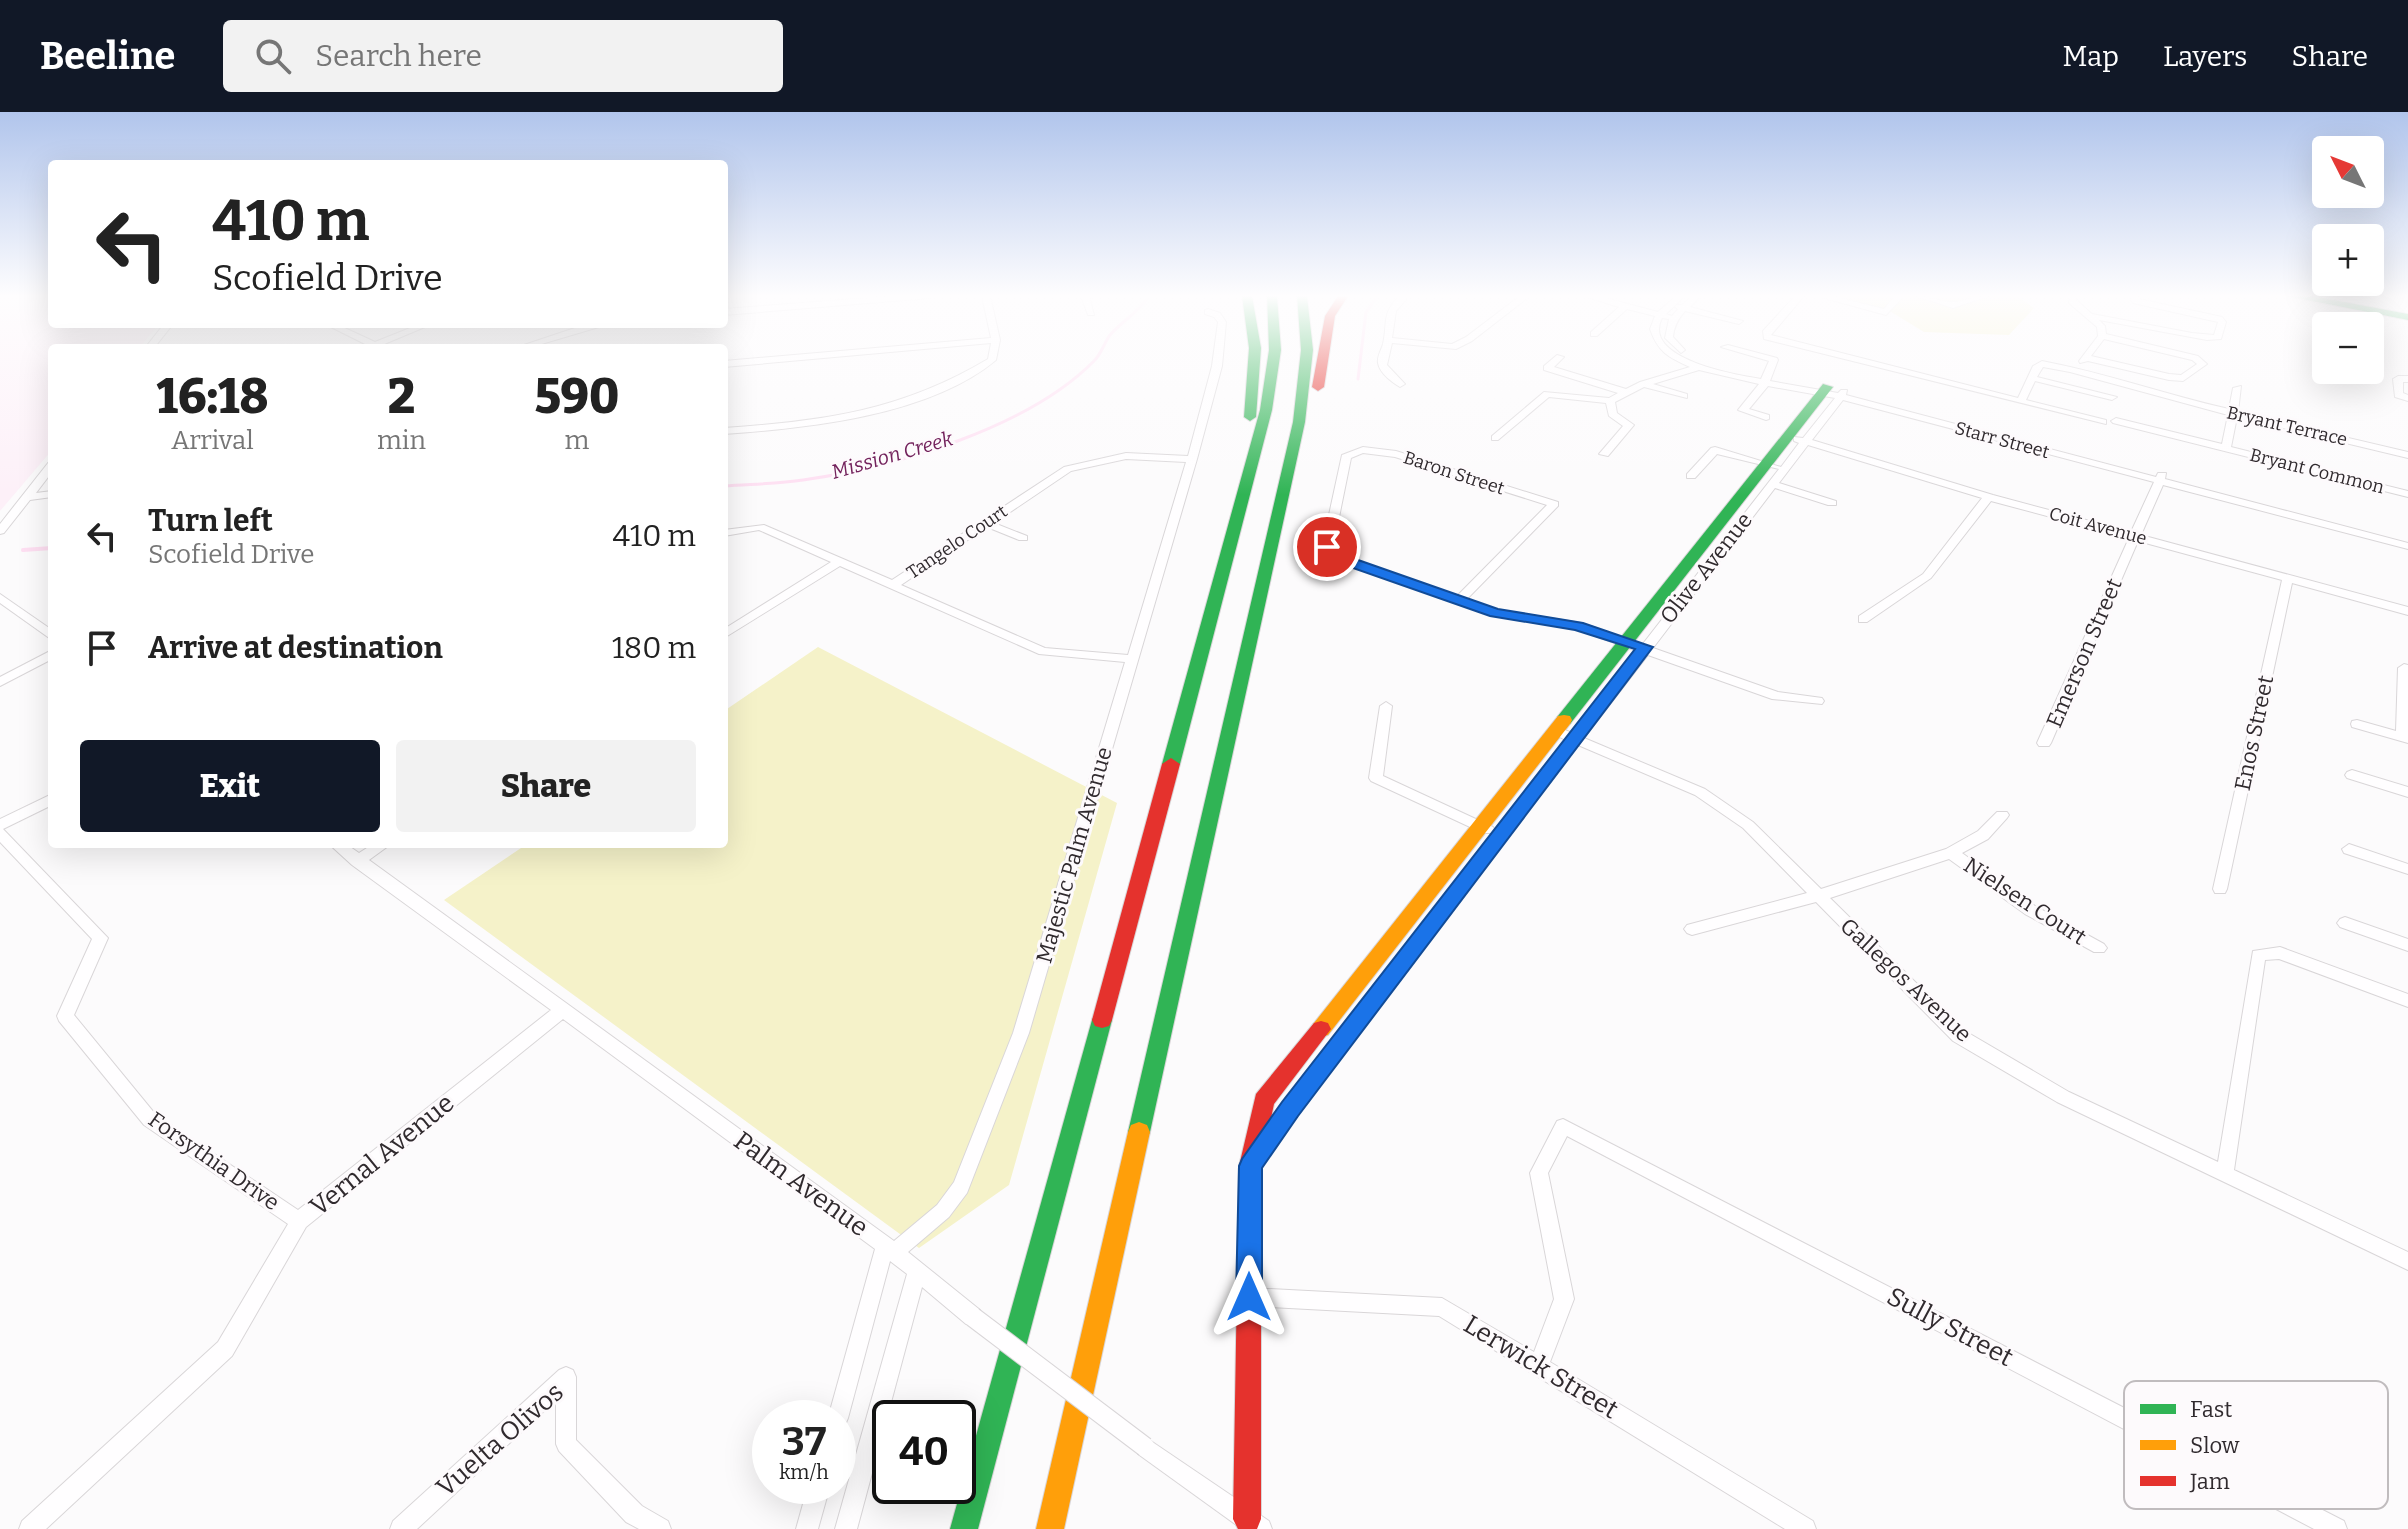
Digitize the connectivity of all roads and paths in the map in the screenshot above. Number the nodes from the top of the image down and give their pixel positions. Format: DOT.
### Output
graph roads {
  1 [pos="989,362"];
  2 [pos="1216,362"];
  3 [pos="1255,362"];
  4 [pos="1273,362"];
  5 [pos="1307,362"];
  6 [pos="1322,362"];
  7 [pos="1383,362"];
  8 [pos="1554,362"];
  9 [pos="1692,362"];
  10 [pos="1696,362"];
  11 [pos="1773,362"];
  12 [pos="1864,362"];
  13 [pos="2083,362"];
  14 [pos="2105,362"];
  15 [pos="2201,362"];
  16 [pos="1701,366"];
  17 [pos="2075,370"];
  18 [pos="2032,378"];
  19 [pos="1764,379"];
  20 [pos="2408,379"];
  21 [pos="1400,384"];
  22 [pos="1643,384"];
  23 [pos="2238,388"];
  24 [pos="1625,392"];
  25 [pos="1833,392"];
  26 [pos="1684,396"];
  27 [pos="2112,397"];
  28 [pos="2408,398"];
  29 [pos="1610,401"];
  30 [pos="2021,401"];
  31 [pos="2235,414"];
  32 [pos="1766,417"];
  33 [pos="2116,421"];
  34 [pos="2103,422"];
  35 [pos="728,431"];
  36 [pos="1495,438"];
  37 [pos="1797,439"];
  38 [pos="2226,448"];
  39 [pos="1604,454"];
  40 [pos="2408,455"];
  41 [pos="1291,456"];
  42 [pos="1192,459"];
  43 [pos="1776,467"];
  44 [pos="48,470"];
  45 [pos="1691,476"];
  46 [pos="2161,478"];
  47 [pos="1772,484"];
  48 [pos="48,494"];
  49 [pos="2408,494"];
  50 [pos="26,497"];
  51 [pos="1989,497"];
  52 [pos="1832,503"];
  53 [pos="1236,520"];
  54 [pos="986,523"];
  55 [pos="0,531"];
  56 [pos="728,532"];
  57 [pos="2135,535"];
  58 [pos="1023,538"];
  59 [pos="2408,538"];
  60 [pos="2408,546"];
  61 [pos="841,561"];
  62 [pos="2288,577"];
  63 [pos="893,585"];
  64 [pos="0,597"];
  65 [pos="1460,600"];
  66 [pos="2408,611"];
  67 [pos="1863,619"];
  68 [pos="48,621"];
  69 [pos="38,625"];
  70 [pos="728,632"];
  71 [pos="48,633"];
  72 [pos="1626,641"];
  73 [pos="1645,647"];
  74 [pos="48,656"];
  75 [pos="1131,659"];
  76 [pos="2404,668"];
  77 [pos="0,682"];
  78 [pos="1818,701"];
  79 [pos="1386,706"];
  80 [pos="2357,724"];
  81 [pos="1556,731"];
  82 [pos="2405,738"];
  83 [pos="1575,739"];
  84 [pos="2044,743"];
  85 [pos="2352,775"];
  86 [pos="2408,792"];
  87 [pos="48,801"];
  88 [pos="2002,815"];
  89 [pos="0,825"];
  90 [pos="1480,826"];
  91 [pos="0,833"];
  92 [pos="1500,835"];
  93 [pos="341,848"];
  94 [pos="378,848"];
  95 [pos="2349,849"];
  96 [pos="1951,853"];
  97 [pos="357,861"];
  98 [pos="2408,869"];
  99 [pos="2220,889"];
  100 [pos="1818,896"];
  101 [pos="2345,923"];
  102 [pos="1692,929"];
  103 [pos="2408,945"];
  104 [pos="2099,948"];
  105 [pos="2408,1001"];
  106 [pos="562,1011"];
  107 [pos="1250,1166"];
  108 [pos="2225,1172"];
  109 [pos="299,1221"];
  110 [pos="890,1249"];
  111 [pos="2408,1261"];
  112 [pos="917,1271"];
  113 [pos="1249,1297"];
  114 [pos="1538,1366"];
  115 [pos="844,1400"];
  116 [pos="2124,1418"];
  117 [pos="814,1504"];
  118 [pos="2298,1509"];
  119 [pos="1254,1524"];
  120 [pos="30,1529"];
  121 [pos="401,1529"];
  122 [pos="660,1529"];
  123 [pos="807,1529"];
  124 [pos="846,1529"];
  125 [pos="964,1529"];
  126 [pos="1050,1529"];
  127 [pos="1805,1529"];
  128 [pos="2336,1529"];
  1 -- 35 [label="street"];
  2 -- 42 [label="street, Majestic Palm Avenue"];
  3 -- 53 [label="main road"];
  4 -- 53 [label="main road"];
  5 -- 41 [label="main road"];
  6 -- 41 [label="main road"];
  7 -- 21 [label="street"];
  8 -- 24 [label="street"];
  9 -- 16 [label="street, Starr Street"];
  10 -- 16 [label="street, Starr Street"];
  11 -- 19 [label="street"];
  12 -- 30 [label="street"];
  13 -- 17 [label="street"];
  14 -- 15 [label="street"];
  16 -- 19 [label="street, Starr Street"];
  16 -- 22 [label="street"];
  17 -- 18 [label="street, Bryant Terrace"];
  17 -- 31 [label="street, Bryant Terrace"];
  18 -- 27 [label="street"];
  18 -- 30 [label="street"];
  19 -- 25 [label="street, Starr Street"];
  19 -- 32 [label="street"];
  20 -- 28 [label="street"];
  22 -- 24 [label="street"];
  22 -- 26 [label="street"];
  23 -- 31 [label="street, Bryant Common"];
  24 -- 29 [label="street"];
  25 -- 37 [label="main road, Olive Avenue"];
  25 -- 46 [label="street, Starr Street"];
  29 -- 36 [label="street"];
  29 -- 39 [label="street"];
  30 -- 34 [label="street"];
  31 -- 38 [label="street, Bryant Common"];
  31 -- 40 [label="street, Bryant Terrace"];
  33 -- 38 [label="street, Bryant Common"];
  37 -- 43 [label="main road, Olive Avenue"];
  37 -- 51 [label="street, Coit Avenue"];
  38 -- 49 [label="street, Bryant Common"];
  41 -- 126 [label="main road"];
  42 -- 54 [label="street, Tangelo Court"];
  42 -- 75 [label="street, Majestic Palm Avenue"];
  43 -- 45 [label="street"];
  43 -- 47 [label="street, Olive Avenue"];
  43 -- 72 [label="main road, Olive Avenue"];
  44 -- 50 [label="street"];
  46 -- 57 [label="street, Emerson Street"];
  46 -- 59 [label="street, Starr Street"];
  46 -- 60 [label="street, Starr Street"];
  47 -- 52 [label="street"];
  47 -- 73 [label="street, Olive Avenue"];
  48 -- 50 [label="street"];
  50 -- 55 [label="street"];
  51 -- 57 [label="street, Coit Avenue"];
  51 -- 67 [label="street"];
  53 -- 125 [label="main road"];
  54 -- 58 [label="street"];
  54 -- 63 [label="street, Tangelo Court"];
  56 -- 61 [label="street, Tangelo Court"];
  57 -- 62 [label="street, Coit Avenue"];
  57 -- 84 [label="street, Emerson Street"];
  61 -- 63 [label="street, Tangelo Court"];
  61 -- 70 [label="street"];
  62 -- 66 [label="street, Coit Avenue"];
  62 -- 99 [label="street, Enos Street"];
  63 -- 75 [label="street"];
  64 -- 69 [label="street"];
  65 -- 65 [label="street, Baron Street"];
  65 -- 72 [label="street"];
  68 -- 69 [label="street"];
  69 -- 71 [label="street"];
  72 -- 73 [label="street"];
  72 -- 81 [label="main road, Olive Avenue"];
  73 -- 78 [label="street"];
  73 -- 83 [label="street, Olive Avenue"];
  74 -- 77 [label="street"];
  75 -- 110 [label="street, Majestic Palm Avenue"];
  76 -- 82 [label="street"];
  79 -- 90 [label="street"];
  80 -- 82 [label="street"];
  81 -- 83 [label="street, Gallegos Avenue"];
  81 -- 90 [label="main road, Olive Avenue"];
  83 -- 92 [label="street, Olive Avenue"];
  83 -- 100 [label="street, Gallegos Avenue"];
  85 -- 86 [label="street"];
  87 -- 89 [label="street"];
  88 -- 96 [label="street"];
  90 -- 92 [label="street"];
  90 -- 107 [label="main road, Olive Avenue"];
  91 -- 109 [label="street, Forsythia Drive"];
  92 -- 107 [label="street, Olive Avenue"];
  93 -- 97 [label="street, Palm Avenue"];
  94 -- 97 [label="street"];
  95 -- 98 [label="street"];
  96 -- 100 [label="street"];
  96 -- 104 [label="street, Nielsen Court"];
  97 -- 106 [label="street, Palm Avenue"];
  100 -- 102 [label="street"];
  100 -- 108 [label="street, Gallegos Avenue"];
  101 -- 103 [label="street"];
  105 -- 108 [label="street"];
  106 -- 109 [label="street, Vernal Avenue"];
  106 -- 110 [label="street, Palm Avenue"];
  107 -- 113 [label="main road, Olive Avenue"];
  108 -- 111 [label="street, Gallegos Avenue"];
  109 -- 120 [label="street, Vernal Avenue"];
  110 -- 112 [label="street, Palm Avenue"];
  110 -- 115 [label="street"];
  112 -- 119 [label="street, Palm Avenue, bridge"];
  112 -- 124 [label="street"];
  113 -- 114 [label="street, Lerwick Street"];
  113 -- 119 [label="main road, Olive Avenue"];
  114 -- 116 [label="street, Sully Street"];
  114 -- 127 [label="street, Lerwick Street"];
  117 -- 123 [label="street"];
  118 -- 128 [label="street, Sully Street"];
  121 -- 122 [label="street, Vuelta Olivos"];
}
